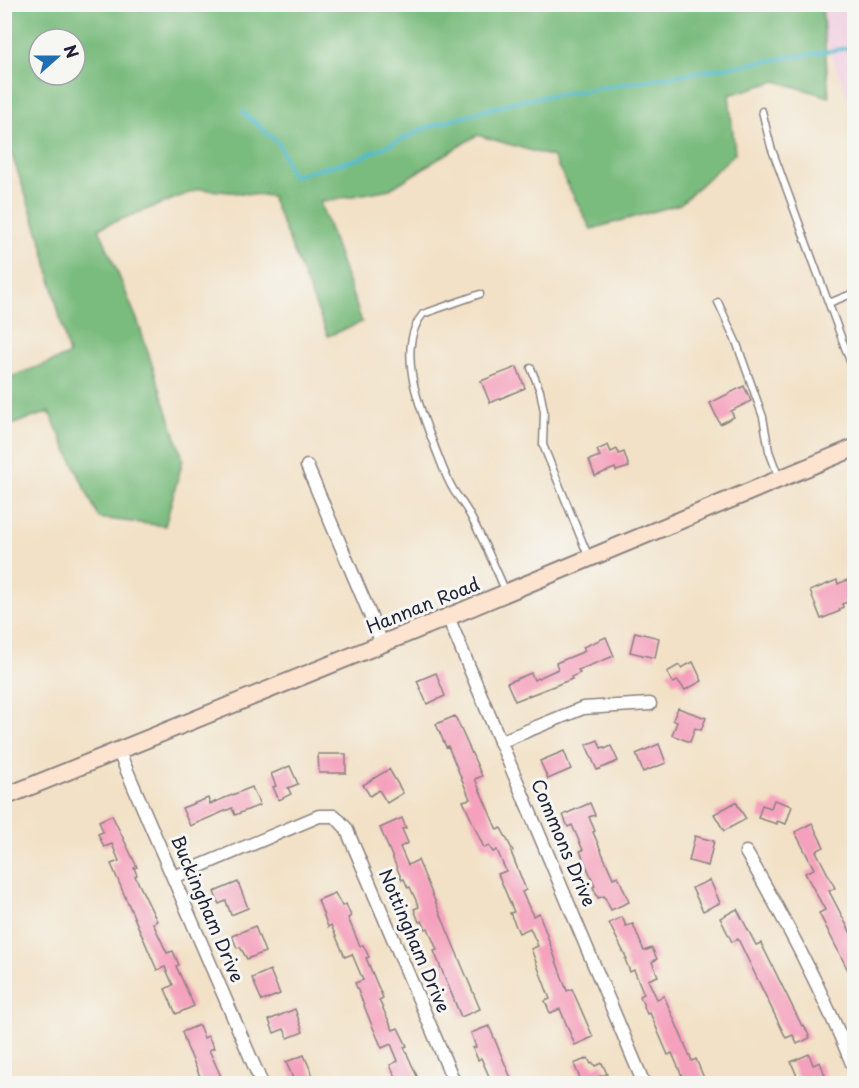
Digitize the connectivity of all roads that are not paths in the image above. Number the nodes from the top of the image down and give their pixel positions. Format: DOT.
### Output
graph roads {
  1 [pos="762,111"];
  2 [pos="855,293"];
  3 [pos="480,294"];
  4 [pos="718,302"];
  5 [pos="829,303"];
  6 [pos="531,368"];
  7 [pos="855,372"];
  8 [pos="855,448"];
  9 [pos="307,465"];
  10 [pos="780,479"];
  11 [pos="589,558"];
  12 [pos="506,593"];
  13 [pos="448,617"];
  14 [pos="382,643"];
  15 [pos="650,704"];
  16 [pos="500,742"];
  17 [pos="118,750"];
  18 [pos="4,797"];
  19 [pos="746,852"];
  20 [pos="174,877"];
  21 [pos="855,1068"];
  22 [pos="262,1083"];
  23 [pos="455,1083"];
  24 [pos="644,1083"];
  1 -- 5 [label="lane"];
  2 -- 5 [label="lane"];
  3 -- 12 [label="lane"];
  4 -- 10 [label="lane"];
  5 -- 7 [label="lane"];
  6 -- 11 [label="lane"];
  8 -- 10 [label="street, Hannan Road"];
  9 -- 14 [label="street"];
  10 -- 11 [label="street, Hannan Road"];
  11 -- 12 [label="street, Hannan Road"];
  12 -- 13 [label="street, Hannan Road"];
  13 -- 14 [label="street, Hannan Road"];
  13 -- 16 [label="street, Commons Drive"];
  14 -- 17 [label="street, Hannan Road"];
  15 -- 16 [label="street"];
  16 -- 24 [label="street, Commons Drive"];
  17 -- 18 [label="street, Hannan Road"];
  17 -- 20 [label="street, Buckingham Drive"];
  19 -- 21 [label="street"];
  20 -- 22 [label="street, Buckingham Drive"];
  20 -- 23 [label="street, Nottingham Drive"];
}
